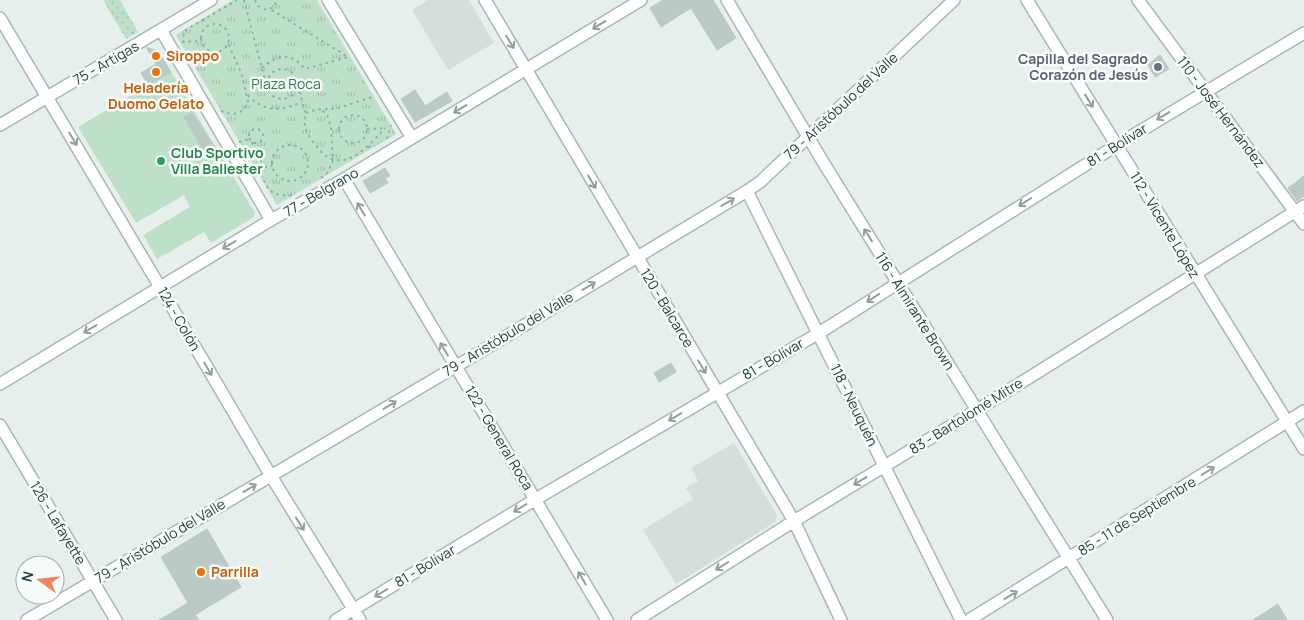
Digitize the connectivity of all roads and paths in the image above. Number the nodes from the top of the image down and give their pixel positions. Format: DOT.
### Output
graph roads {
  1 [pos="211,0"];
  2 [pos="237,0"];
  3 [pos="244,0"];
  4 [pos="255,0"];
  5 [pos="276,0"];
  6 [pos="328,0"];
  7 [pos="485,0"];
  8 [pos="641,0"];
  9 [pos="727,0"];
  10 [pos="954,0"];
  11 [pos="1027,0"];
  12 [pos="1138,0"];
  13 [pos="270,9"];
  14 [pos="0,18"];
  15 [pos="161,30"];
  16 [pos="1304,33"];
  17 [pos="202,41"];
  18 [pos="182,42"];
  19 [pos="228,42"];
  20 [pos="187,51"];
  21 [pos="262,68"];
  22 [pos="526,68"];
  23 [pos="298,85"];
  24 [pos="267,86"];
  25 [pos="1205,91"];
  26 [pos="248,95"];
  27 [pos="377,95"];
  28 [pos="48,97"];
  29 [pos="302,102"];
  30 [pos="322,110"];
  31 [pos="306,113"];
  32 [pos="226,119"];
  33 [pos="0,125"];
  34 [pos="367,129"];
  35 [pos="809,136"];
  36 [pos="249,138"];
  37 [pos="412,138"];
  38 [pos="252,142"];
  39 [pos="1117,145"];
  40 [pos="242,148"];
  41 [pos="334,160"];
  42 [pos="250,162"];
  43 [pos="272,166"];
  44 [pos="264,167"];
  45 [pos="257,168"];
  46 [pos="344,179"];
  47 [pos="315,183"];
  48 [pos="747,190"];
  49 [pos="296,194"];
  50 [pos="1300,209"];
  51 [pos="271,220"];
  52 [pos="1304,224"];
  53 [pos="636,257"];
  54 [pos="1195,274"];
  55 [pos="897,283"];
  56 [pos="160,287"];
  57 [pos="819,333"];
  58 [pos="455,366"];
  59 [pos="0,384"];
  60 [pos="717,392"];
  61 [pos="977,410"];
  62 [pos="1304,411"];
  63 [pos="1287,421"];
  64 [pos="0,425"];
  65 [pos="1304,449"];
  66 [pos="884,466"];
  67 [pos="270,476"];
  68 [pos="536,499"];
  69 [pos="794,521"];
  70 [pos="1069,559"];
  71 [pos="93,581"];
  72 [pos="354,610"];
  73 [pos="27,620"];
  74 [pos="116,620"];
  75 [pos="336,620"];
  76 [pos="360,620"];
  77 [pos="607,620"];
  78 [pos="637,620"];
  79 [pos="841,620"];
  80 [pos="961,620"];
  81 [pos="969,620"];
  82 [pos="1107,620"];
  1 -- 15 [label="street, 75 - Artigas"];
  2 -- 18 [label="path"];
  3 -- 21 [label="path"];
  4 -- 13 [label="path"];
  5 -- 13 [label="path"];
  6 -- 37 [label="street"];
  7 -- 22 [label="street, 120 - Balcarce, one-way"];
  8 -- 22 [label="street, 77 - Belgrano, one-way"];
  9 -- 35 [label="street, 116 - Almirante Brown"];
  10 -- 35 [label="street, 79 - Aristóbulo del Valle"];
  11 -- 39 [label="street, 112 - Vicente López, one-way"];
  12 -- 25 [label="street, 110 - José Hernández"];
  13 -- 21 [label="path"];
  14 -- 28 [label="street, 124 - Colón"];
  15 -- 28 [label="street, 75 - Artigas"];
  15 -- 51 [label="street"];
  16 -- 25 [label="street, 81 - Bolívar"];
  17 -- 18 [label="path"];
  17 -- 19 [label="path"];
  17 -- 19 [label="path"];
  18 -- 20 [label="path"];
  19 -- 26 [label="path"];
  21 -- 24 [label="path"];
  22 -- 37 [label="street, 77 - Belgrano, one-way"];
  22 -- 53 [label="street, 120 - Balcarce, one-way"];
  23 -- 24 [label="path"];
  23 -- 24 [label="path"];
  23 -- 29 [label="path"];
  25 -- 39 [label="street, 81 - Bolívar, one-way"];
  25 -- 50 [label="street, 110 - José Hernández"];
  26 -- 29 [label="path"];
  26 -- 32 [label="path"];
  27 -- 30 [label="path"];
  28 -- 33 [label="street, 75 - Artigas"];
  28 -- 56 [label="street, 124 - Colón, one-way"];
  29 -- 31 [label="path"];
  30 -- 31 [label="path"];
  30 -- 41 [label="path"];
  31 -- 41 [label="path"];
  34 -- 34 [label="path"];
  34 -- 41 [label="path"];
  35 -- 48 [label="street, 79 - Aristóbulo del Valle"];
  55 -- 35 [label="street, 116 - Almirante Brown, one-way"];
  36 -- 38 [label="path"];
  36 -- 38 [label="path"];
  36 -- 40 [label="path"];
  37 -- 46 [label="street, 77 - Belgrano"];
  38 -- 44 [label="path"];
  39 -- 54 [label="street, 112 - Vicente López"];
  39 -- 55 [label="street, 81 - Bolívar, one-way"];
  41 -- 47 [label="path"];
  42 -- 45 [label="path"];
  43 -- 43 [label="path"];
  43 -- 44 [label="path"];
  44 -- 45 [label="path"];
  45 -- 49 [label="path"];
  46 -- 51 [label="street, 77 - Belgrano"];
  58 -- 46 [label="street, 122 - General Roca, one-way"];
  53 -- 48 [label="street, 79 - Aristóbulo del Valle, one-way"];
  48 -- 57 [label="street, 118 - Neuquén"];
  50 -- 52 [label="street, 110 - José Hernández"];
  50 -- 54 [label="street, 83 - Bartolomé Mitre"];
  51 -- 56 [label="street, 77 - Belgrano, one-way"];
  58 -- 53 [label="street, 79 - Aristóbulo del Valle, one-way"];
  53 -- 60 [label="street, 120 - Balcarce, one-way"];
  54 -- 61 [label="street, 83 - Bartolomé Mitre"];
  54 -- 63 [label="street, 112 - Vicente López"];
  55 -- 57 [label="street, 81 - Bolívar, one-way"];
  55 -- 61 [label="street, 116 - Almirante Brown"];
  56 -- 59 [label="street, 77 - Belgrano, one-way"];
  56 -- 67 [label="street, 124 - Colón, one-way"];
  57 -- 60 [label="street, 81 - Bolívar"];
  57 -- 66 [label="street, 118 - Neuquén"];
  67 -- 58 [label="street, 79 - Aristóbulo del Valle, one-way"];
  58 -- 68 [label="street, 122 - General Roca"];
  60 -- 68 [label="street, 81 - Bolívar, one-way"];
  60 -- 69 [label="street, 120 - Balcarce"];
  61 -- 66 [label="street, 83 - Bartolomé Mitre"];
  61 -- 70 [label="street, 116 - Almirante Brown"];
  62 -- 63 [label="street, 85 - 11 de Septiembre"];
  63 -- 65 [label="street, 112 - Vicente López"];
  70 -- 63 [label="street, 85 - 11 de Septiembre, one-way"];
  64 -- 71 [label="street, 126 - Lafayette"];
  66 -- 69 [label="street, 83 - Bartolomé Mitre, one-way"];
  66 -- 80 [label="street, 118 - Neuquén"];
  71 -- 67 [label="street, 79 - Aristóbulo del Valle, one-way"];
  67 -- 72 [label="street, 124 - Colón, one-way"];
  68 -- 72 [label="street, 81 - Bolívar, one-way"];
  77 -- 68 [label="street, 122 - General Roca, one-way"];
  69 -- 78 [label="street, 83 - Bartolomé Mitre, one-way"];
  69 -- 79 [label="street, 120 - Balcarce"];
  81 -- 70 [label="street, 85 - 11 de Septiembre, one-way"];
  70 -- 82 [label="street, 116 - Almirante Brown"];
  71 -- 73 [label="street, 79 - Aristóbulo del Valle"];
  71 -- 74 [label="street, 126 - Lafayette"];
  72 -- 75 [label="street, 81 - Bolívar"];
  72 -- 76 [label="street, 124 - Colón"];
}
